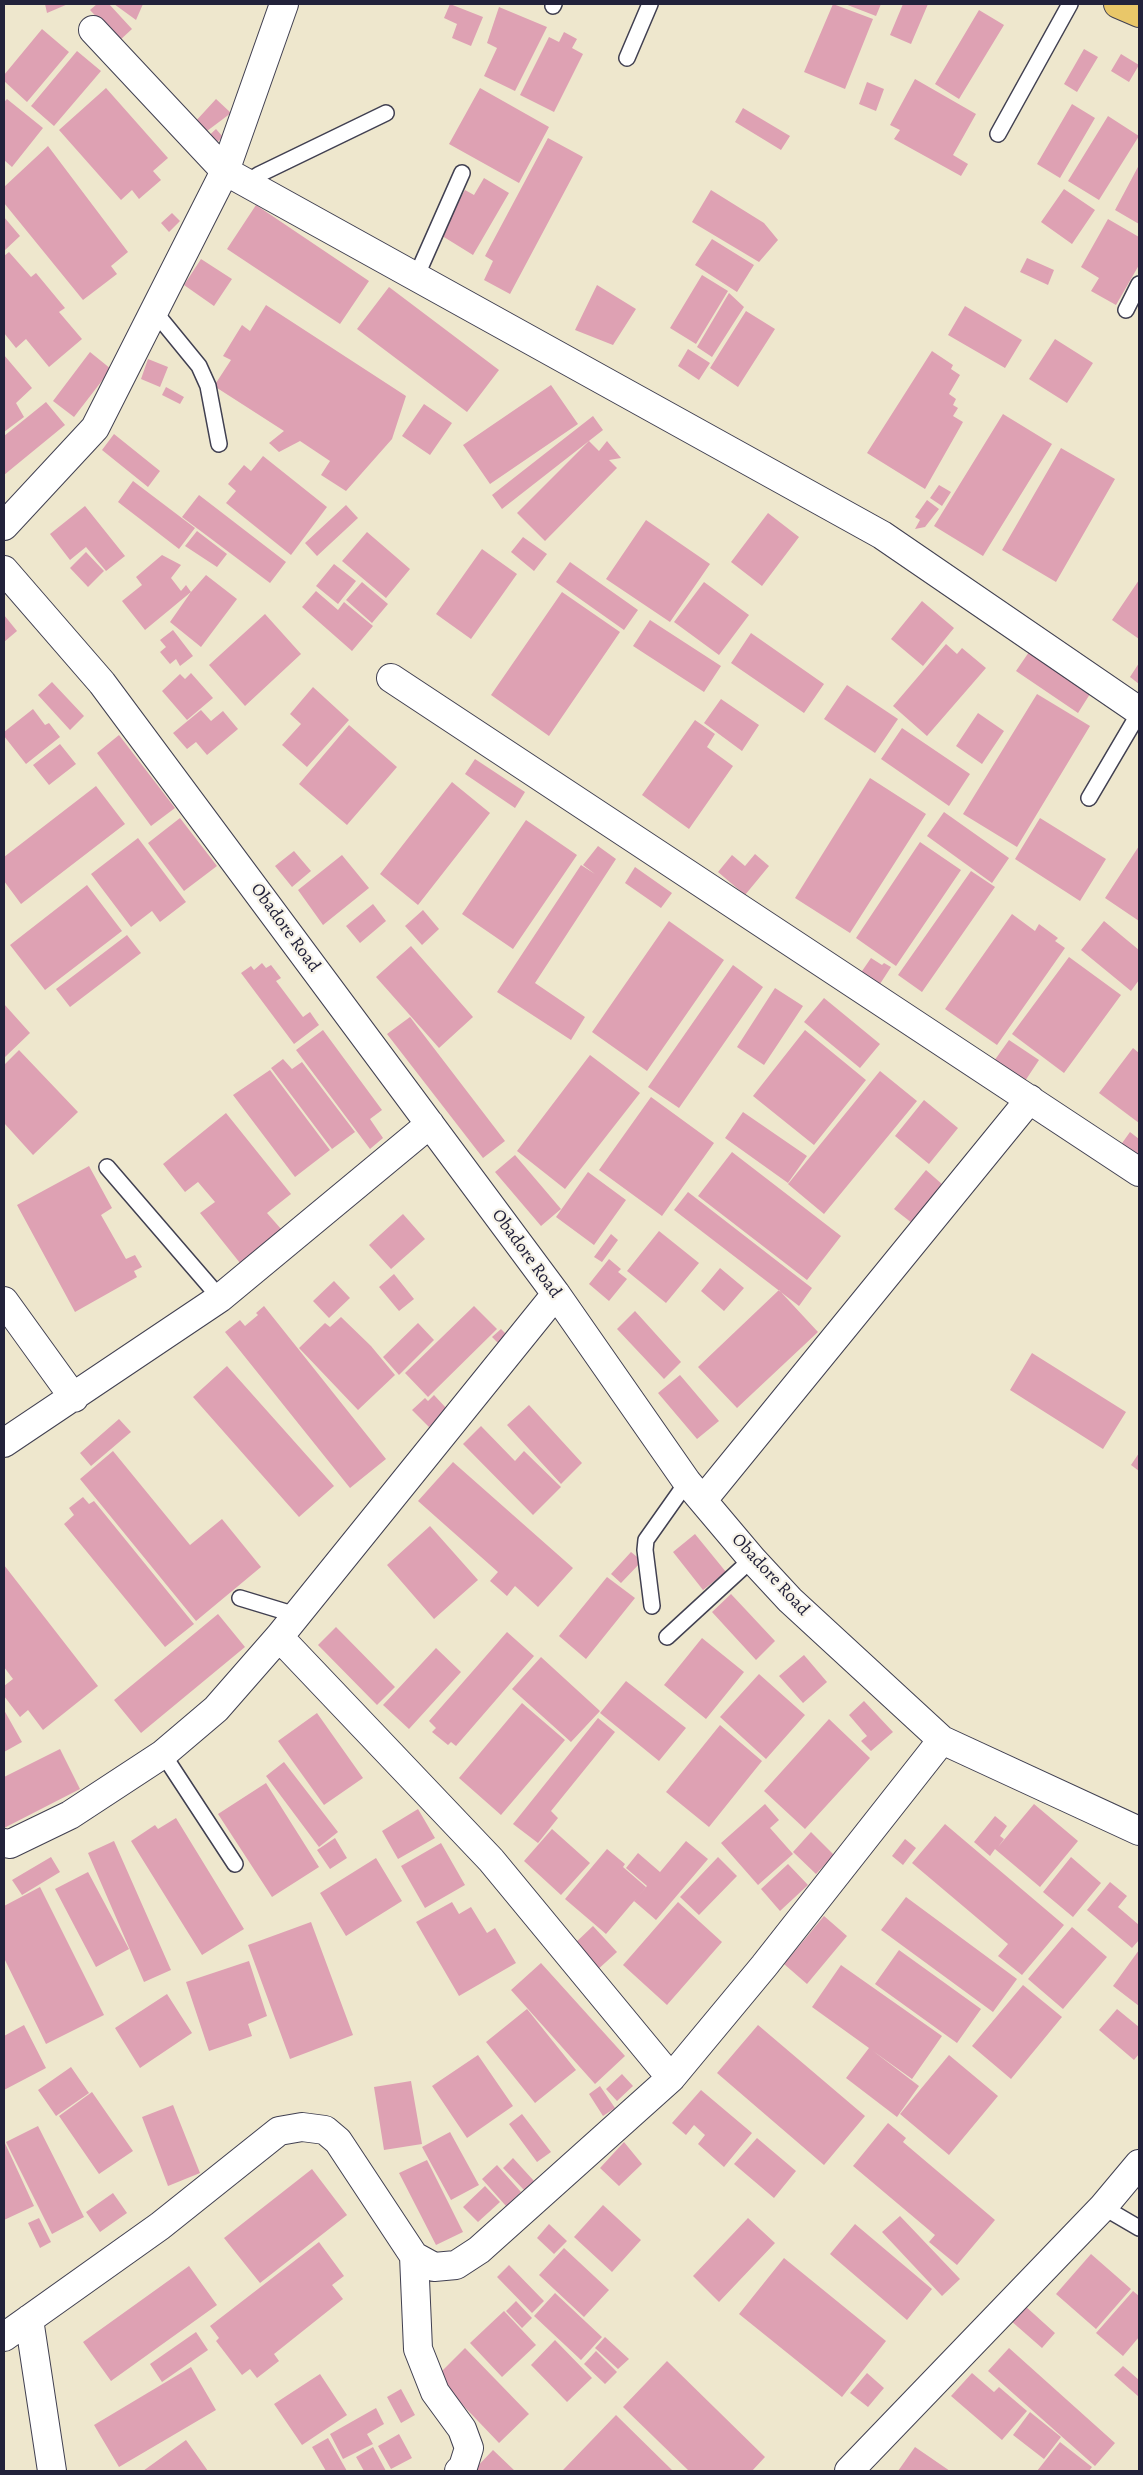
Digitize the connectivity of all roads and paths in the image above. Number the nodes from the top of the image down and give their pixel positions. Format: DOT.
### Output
graph roads {
  1 [pos="284,4"];
  2 [pos="650,4"];
  3 [pos="1070,4"];
  4 [pos="1118,4"];
  5 [pos="1139,13"];
  6 [pos="93,30"];
  7 [pos="627,58"];
  8 [pos="386,113"];
  9 [pos="998,134"];
  10 [pos="462,173"];
  11 [pos="236,177"];
  12 [pos="416,277"];
  13 [pos="1139,284"];
  14 [pos="1126,310"];
  15 [pos="154,311"];
  16 [pos="219,444"];
  17 [pos="4,526"];
  18 [pos="4,570"];
  19 [pos="391,678"];
  20 [pos="1139,712"];
  21 [pos="1089,798"];
  22 [pos="1030,1099"];
  23 [pos="430,1124"];
  24 [pos="107,1166"];
  25 [pos="1139,1172"];
  26 [pos="556,1294"];
  27 [pos="220,1298"];
  28 [pos="4,1302"];
  29 [pos="74,1398"];
  30 [pos="4,1443"];
  31 [pos="695,1491"];
  32 [pos="752,1559"];
  33 [pos="240,1598"];
  34 [pos="652,1606"];
  35 [pos="296,1615"];
  36 [pos="279,1637"];
  37 [pos="667,1637"];
  38 [pos="942,1740"];
  39 [pos="163,1754"];
  40 [pos="1139,1830"];
  41 [pos="6,1850"];
  42 [pos="235,1864"];
  43 [pos="671,2078"];
  44 [pos="1139,2164"];
  45 [pos="1103,2207"];
  46 [pos="1139,2228"];
  47 [pos="414,2256"];
  48 [pos="29,2319"];
  49 [pos="4,2337"];
  50 [pos="52,2471"];
  51 [pos="458,2471"];
  52 [pos="849,2471"];
  1 -- 11 [label="street"];
  2 -- 7 [label="lane"];
  3 -- 9 [label="lane"];
  4 -- 5 [label="main road"];
  6 -- 11 [label="street"];
  8 -- 11 [label="lane"];
  10 -- 12 [label="lane"];
  11 -- 12 [label="street"];
  11 -- 15 [label="street"];
  12 -- 20 [label="street"];
  13 -- 14 [label="lane"];
  15 -- 16 [label="lane"];
  15 -- 17 [label="street"];
  18 -- 23 [label="street, Obadore Road"];
  19 -- 22 [label="street"];
  20 -- 21 [label="lane"];
  22 -- 25 [label="street"];
  22 -- 31 [label="street"];
  23 -- 26 [label="street, Obadore Road"];
  23 -- 27 [label="street"];
  24 -- 27 [label="lane"];
  26 -- 31 [label="street, Obadore Road"];
  26 -- 35 [label="street"];
  27 -- 29 [label="street"];
  28 -- 29 [label="street"];
  29 -- 30 [label="street"];
  31 -- 32 [label="street, Obadore Road"];
  31 -- 34 [label="lane"];
  32 -- 37 [label="lane"];
  32 -- 38 [label="street, Obadore Road"];
  33 -- 35 [label="lane"];
  35 -- 36 [label="street"];
  36 -- 39 [label="street"];
  36 -- 43 [label="street"];
  38 -- 40 [label="street, Obadore Road"];
  38 -- 43 [label="street"];
  39 -- 41 [label="street"];
  39 -- 42 [label="lane"];
  43 -- 47 [label="street"];
  44 -- 45 [label="street"];
  45 -- 46 [label="lane"];
  45 -- 52 [label="street"];
  47 -- 48 [label="street"];
  47 -- 51 [label="street"];
  48 -- 49 [label="street"];
  48 -- 50 [label="street"];
}
